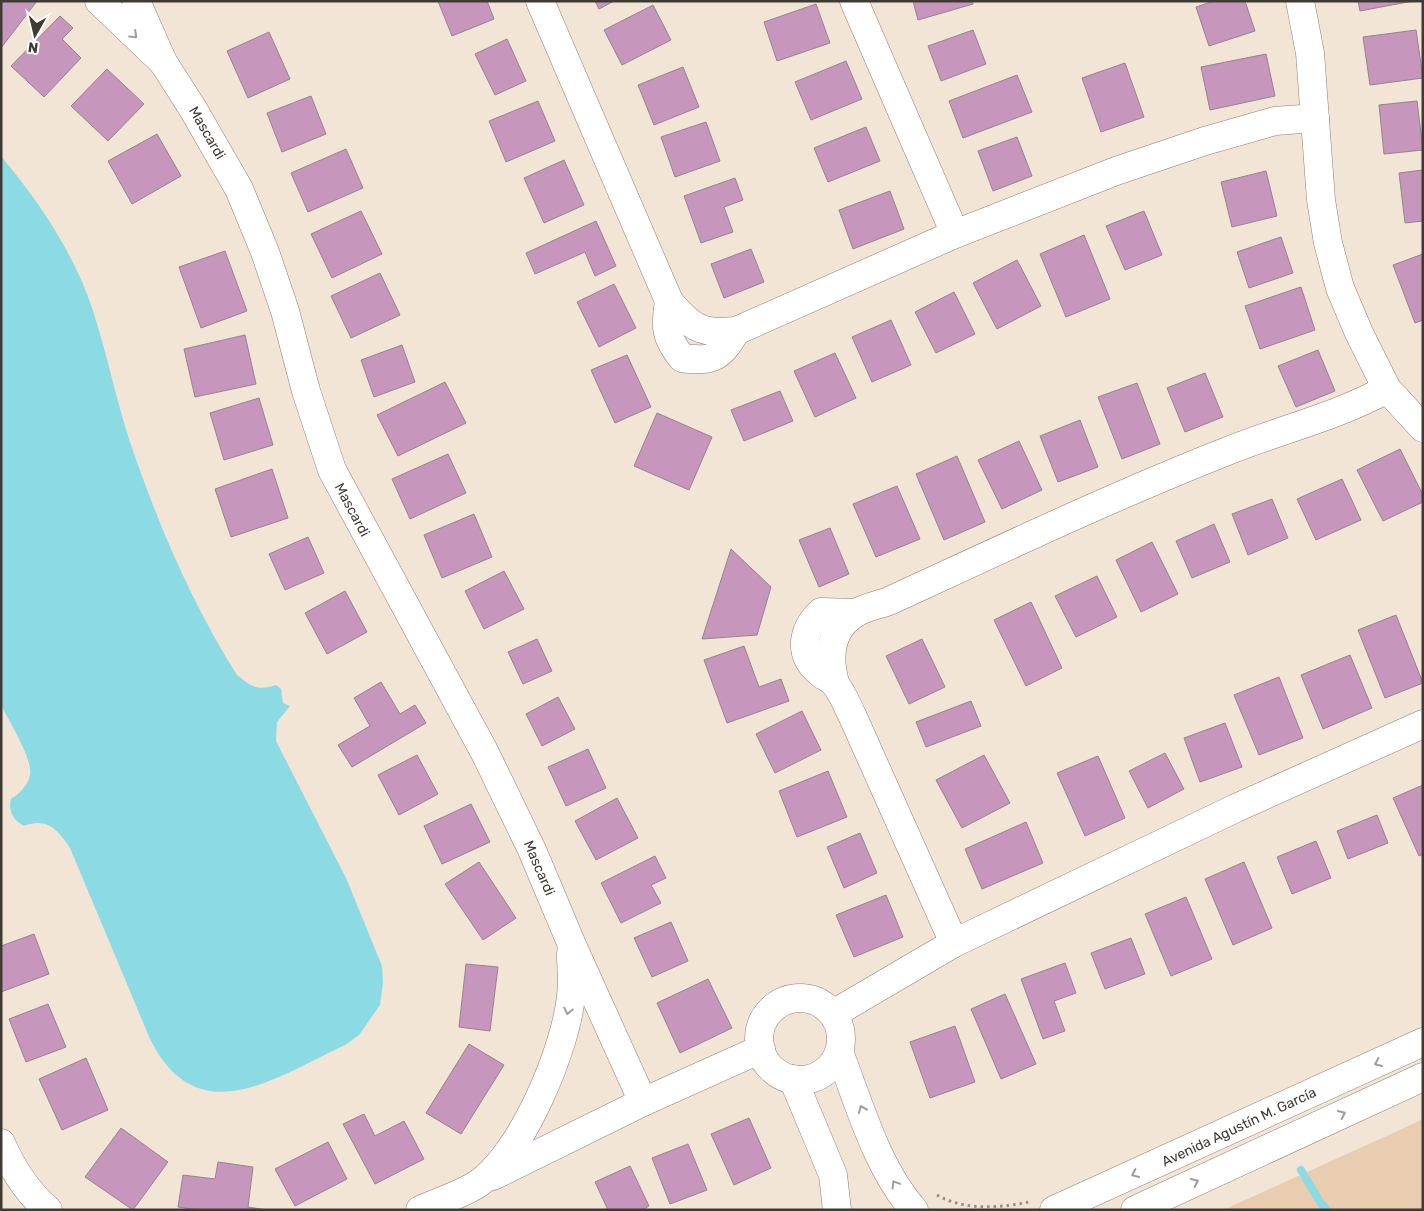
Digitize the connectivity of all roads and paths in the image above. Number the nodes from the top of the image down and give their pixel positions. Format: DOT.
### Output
graph roads {
  1 [pos="99,1"];
  2 [pos="136,1"];
  3 [pos="540,1"];
  4 [pos="854,1"];
  5 [pos="1300,1"];
  6 [pos="164,62"];
  7 [pos="1315,118"];
  8 [pos="955,234"];
  9 [pos="1386,389"];
  10 [pos="1423,428"];
  11 [pos="1423,724"];
  12 [pos="954,943"];
  13 [pos="572,945"];
  14 [pos="833,1014"];
  15 [pos="1423,1042"];
  16 [pos="760,1049"];
  17 [pos="839,1052"];
  18 [pos="1423,1077"];
  19 [pos="792,1079"];
  20 [pos="643,1102"];
  21 [pos="5,1153"];
  22 [pos="479,1183"];
  23 [pos="27,1210"];
  24 [pos="48,1210"];
  25 [pos="420,1210"];
  26 [pos="837,1210"];
  27 [pos="914,1210"];
  28 [pos="1054,1210"];
  29 [pos="1134,1210"];
  1 -- 6 [label="street, one-way"];
  2 -- 6 [label="street"];
  3 -- 8 [label="street"];
  4 -- 8 [label="street"];
  5 -- 7 [label="street"];
  6 -- 13 [label="street, Mascardi"];
  7 -- 8 [label="street"];
  7 -- 9 [label="street"];
  9 -- 10 [label="street"];
  9 -- 12 [label="street"];
  11 -- 12 [label="street"];
  12 -- 14 [label="street"];
  13 -- 20 [label="street, Mascardi"];
  13 -- 22 [label="street, Mascardi, one-way"];
  14 -- 16 [label="street"];
  14 -- 17 [label="street"];
  15 -- 28 [label="street, Avenida Agustín M. García, one-way"];
  16 -- 19 [label="street"];
  16 -- 20 [label="street"];
  17 -- 19 [label="street"];
  27 -- 17 [label="street, one-way"];
  29 -- 18 [label="street, one-way"];
  19 -- 26 [label="street"];
  20 -- 22 [label="street"];
  21 -- 23 [label="street"];
  21 -- 24 [label="street"];
  22 -- 25 [label="street, Mascardi"];
}
